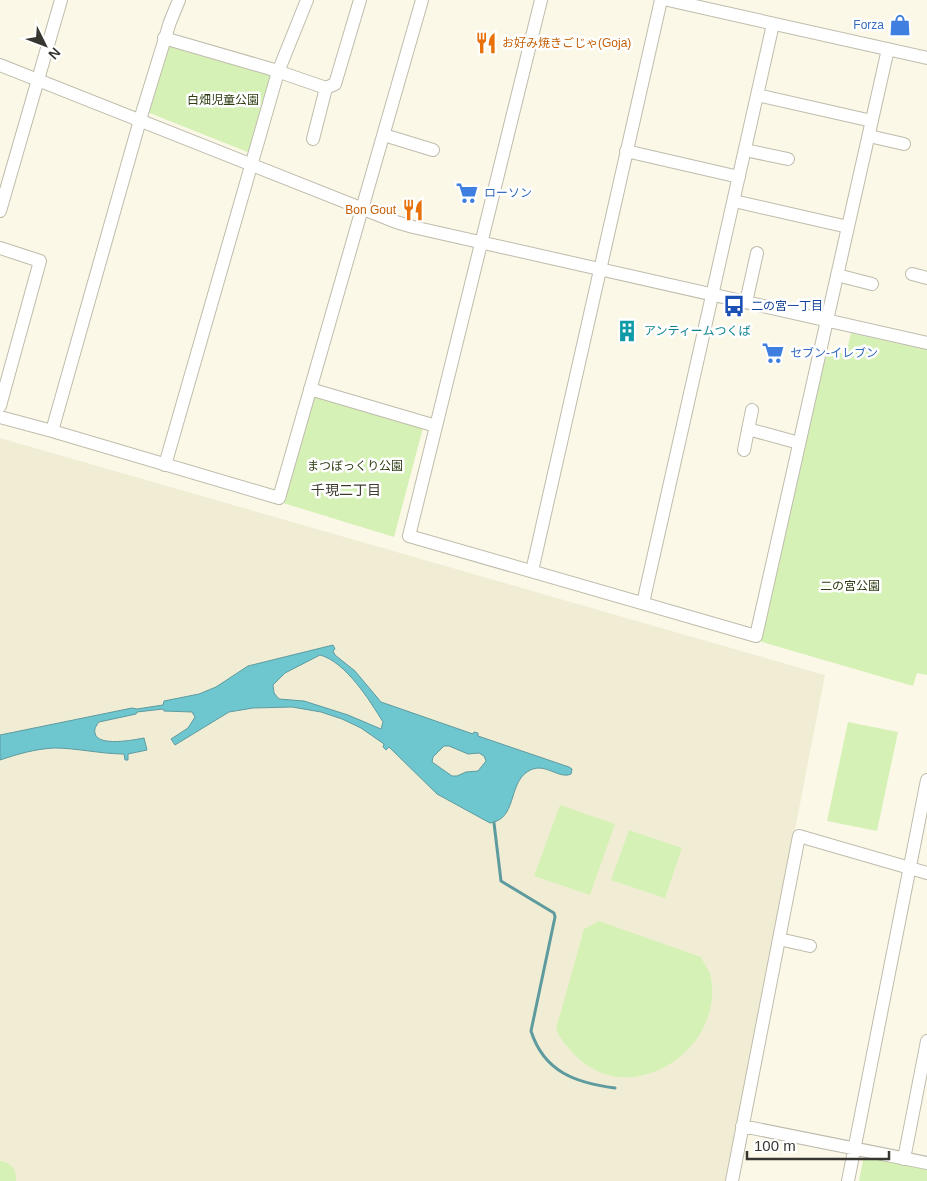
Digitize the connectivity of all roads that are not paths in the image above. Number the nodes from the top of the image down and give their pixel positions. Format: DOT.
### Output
graph roads {
  1 [pos="61,0"];
  2 [pos="179,0"];
  3 [pos="307,0"];
  4 [pos="360,0"];
  5 [pos="422,0"];
  6 [pos="541,0"];
  7 [pos="660,0"];
  8 [pos="668,0"];
  9 [pos="773,24"];
  10 [pos="164,38"];
  11 [pos="888,49"];
  12 [pos="927,58"];
  13 [pos="0,65"];
  14 [pos="278,72"];
  15 [pos="37,81"];
  16 [pos="326,88"];
  17 [pos="757,95"];
  18 [pos="140,121"];
  19 [pos="872,121"];
  20 [pos="384,135"];
  21 [pos="869,136"];
  22 [pos="313,140"];
  23 [pos="904,144"];
  24 [pos="433,150"];
  25 [pos="745,150"];
  26 [pos="626,151"];
  27 [pos="788,160"];
  28 [pos="252,165"];
  29 [pos="739,176"];
  30 [pos="2,195"];
  31 [pos="734,201"];
  32 [pos="362,208"];
  33 [pos="0,211"];
  34 [pos="848,228"];
  35 [pos="481,243"];
  36 [pos="0,248"];
  37 [pos="757,253"];
  38 [pos="600,269"];
  39 [pos="912,274"];
  40 [pos="837,275"];
  41 [pos="927,278"];
  42 [pos="872,284"];
  43 [pos="713,294"];
  44 [pos="746,302"];
  45 [pos="827,320"];
  46 [pos="927,342"];
  47 [pos="310,390"];
  48 [pos="0,406"];
  49 [pos="752,410"];
  50 [pos="0,417"];
  51 [pos="436,426"];
  52 [pos="748,429"];
  53 [pos="52,431"];
  54 [pos="799,443"];
  55 [pos="744,450"];
  56 [pos="165,465"];
  57 [pos="532,571"];
  58 [pos="643,602"];
  59 [pos="927,780"];
  60 [pos="909,868"];
  61 [pos="927,873"];
  62 [pos="779,940"];
  63 [pos="810,946"];
  64 [pos="927,1041"];
  65 [pos="742,1126"];
  66 [pos="854,1149"];
  67 [pos="904,1158"];
  68 [pos="927,1163"];
  69 [pos="732,1181"];
  70 [pos="848,1181"];
  1 -- 15 [label="street"];
  2 -- 10 [label="street"];
  3 -- 14 [label="street"];
  4 -- 16 [label="street"];
  5 -- 20 [label="street"];
  6 -- 35 [label="street"];
  7 -- 26 [label="street"];
  8 -- 9 [label="street"];
  9 -- 11 [label="street"];
  9 -- 17 [label="street"];
  10 -- 14 [label="street"];
  10 -- 18 [label="street"];
  11 -- 12 [label="street"];
  11 -- 19 [label="street"];
  13 -- 15 [label="street"];
  14 -- 16 [label="street"];
  14 -- 28 [label="street"];
  15 -- 18 [label="street"];
  15 -- 30 [label="street"];
  16 -- 22 [label="street"];
  17 -- 19 [label="street"];
  17 -- 25 [label="street"];
  18 -- 28 [label="street"];
  18 -- 53 [label="street"];
  19 -- 21 [label="street"];
  20 -- 24 [label="street"];
  20 -- 32 [label="street"];
  21 -- 23 [label="street"];
  21 -- 34 [label="street"];
  25 -- 27 [label="street"];
  25 -- 29 [label="street"];
  26 -- 29 [label="street"];
  26 -- 38 [label="street"];
  28 -- 32 [label="street"];
  28 -- 56 [label="street"];
  29 -- 31 [label="street"];
  30 -- 33 [label="street"];
  31 -- 34 [label="street"];
  31 -- 43 [label="street"];
  32 -- 35 [label="street"];
  32 -- 47 [label="street"];
  34 -- 40 [label="street"];
  35 -- 38 [label="street"];
  35 -- 51 [label="street"];
  36 -- 48 [label="street"];
  37 -- 44 [label="street"];
  38 -- 43 [label="street"];
  38 -- 57 [label="street"];
  39 -- 41 [label="street"];
  40 -- 42 [label="street"];
  40 -- 45 [label="street"];
  43 -- 44 [label="street"];
  43 -- 58 [label="street"];
  44 -- 45 [label="street"];
  45 -- 46 [label="street"];
  45 -- 54 [label="street"];
  47 -- 51 [label="street"];
  47 -- 56 [label="street"];
  49 -- 52 [label="street"];
  50 -- 53 [label="street"];
  51 -- 57 [label="street"];
  52 -- 54 [label="street"];
  52 -- 55 [label="street"];
  53 -- 56 [label="street"];
  54 -- 58 [label="street"];
  57 -- 58 [label="street"];
  59 -- 60 [label="street"];
  60 -- 61 [label="street"];
  60 -- 62 [label="street"];
  60 -- 66 [label="street"];
  62 -- 63 [label="street"];
  62 -- 65 [label="street"];
  64 -- 67 [label="street"];
  65 -- 66 [label="street"];
  65 -- 69 [label="street"];
  66 -- 67 [label="street"];
  66 -- 70 [label="street"];
  67 -- 68 [label="street"];
}
